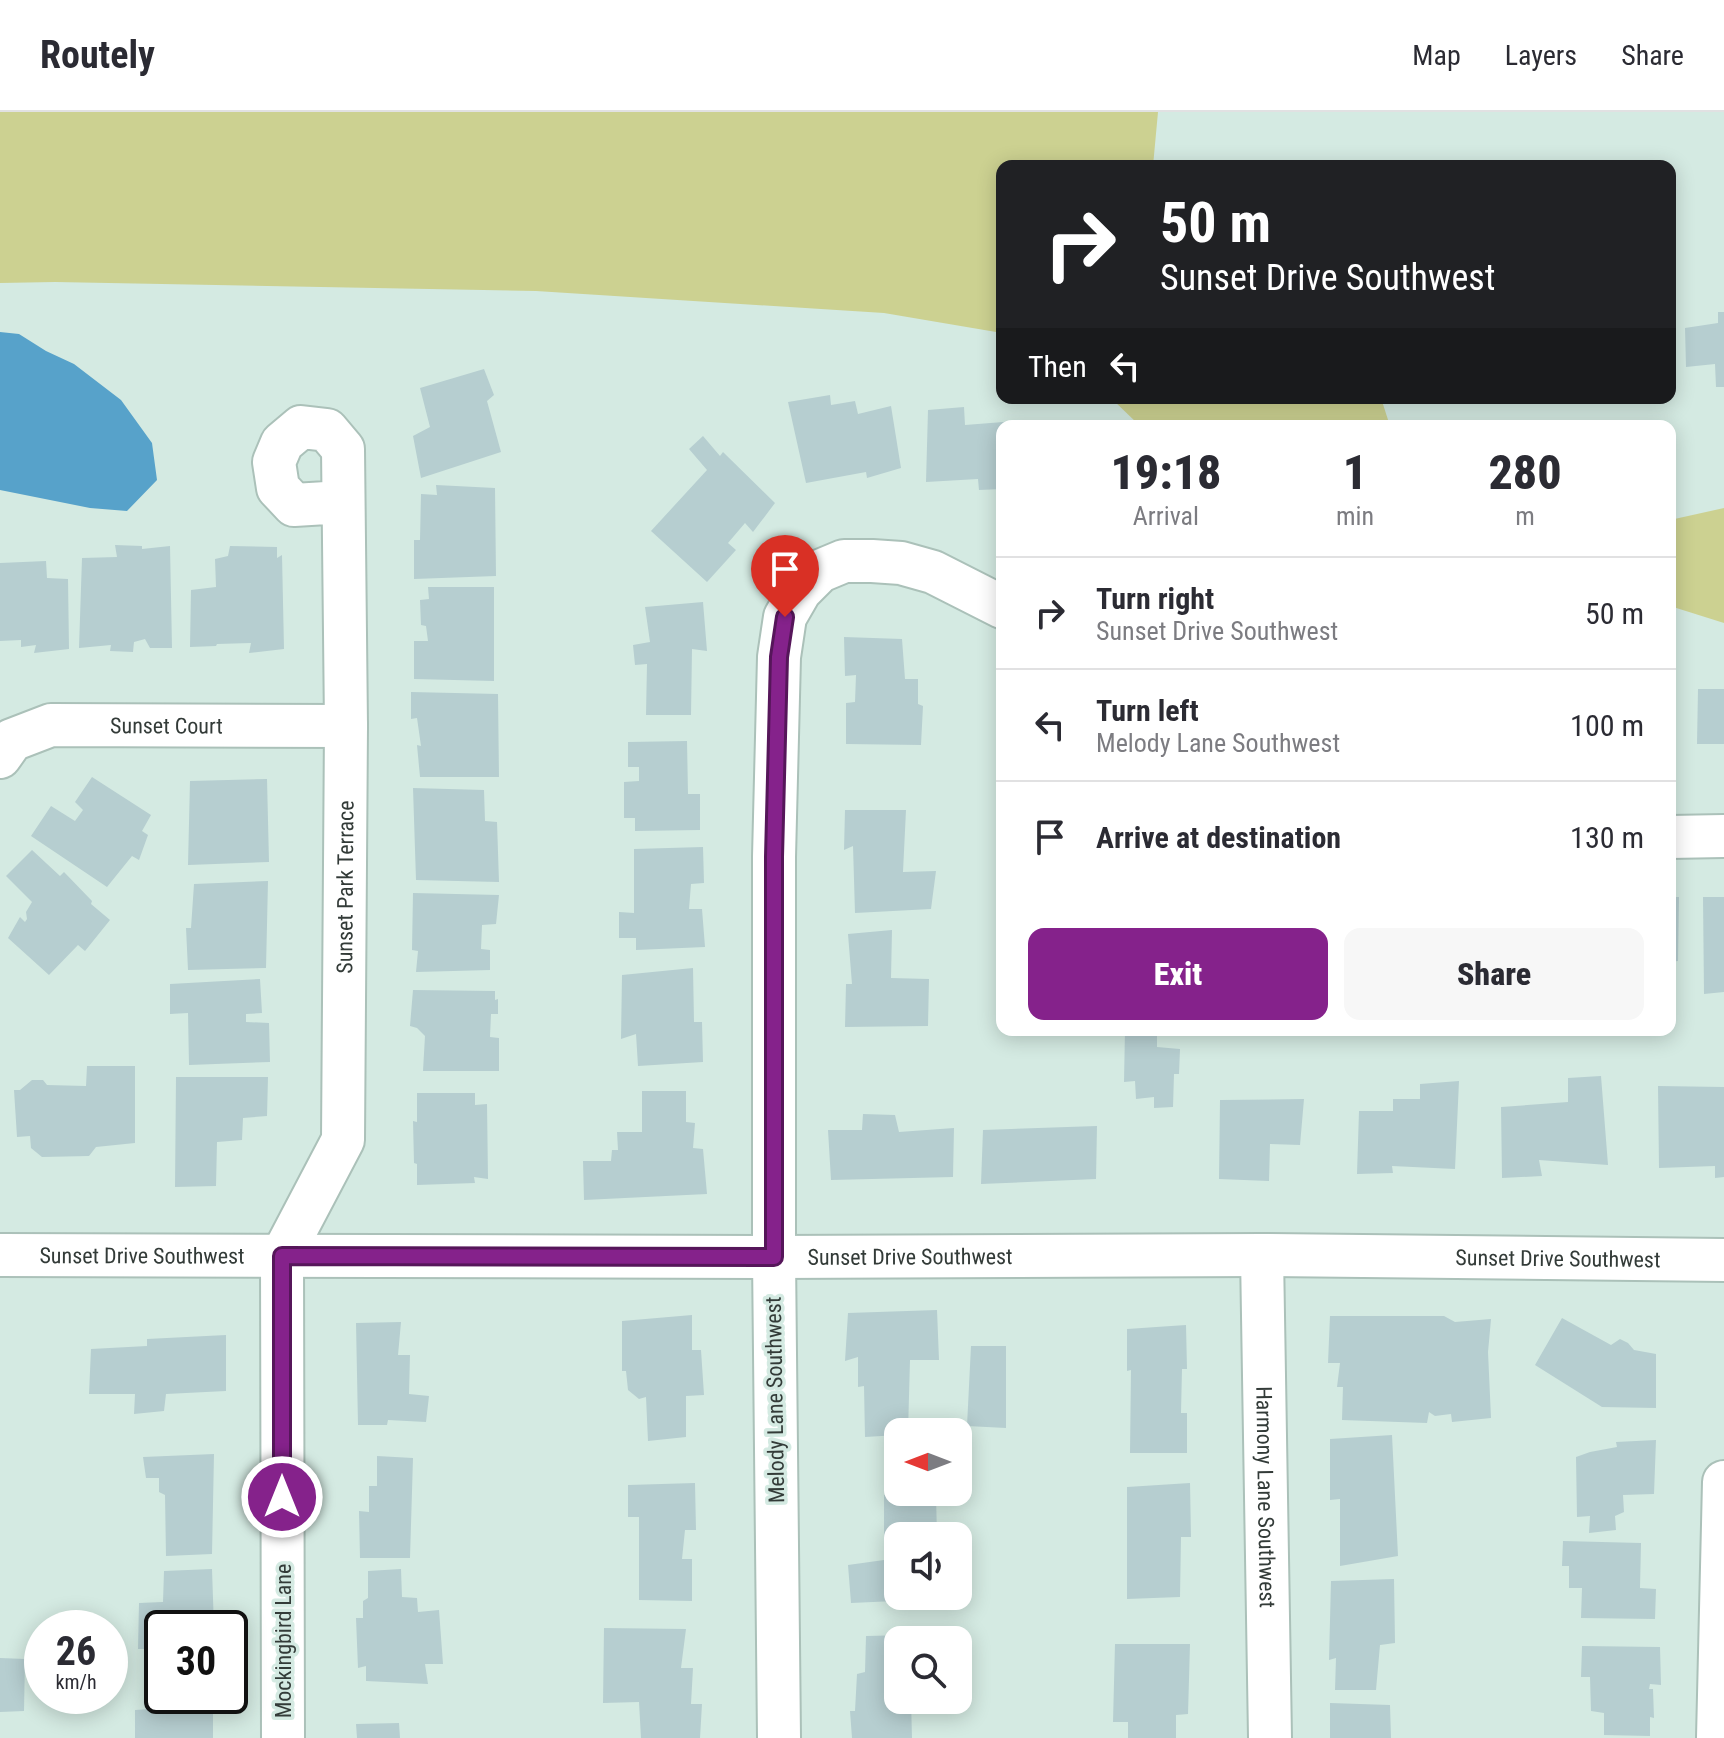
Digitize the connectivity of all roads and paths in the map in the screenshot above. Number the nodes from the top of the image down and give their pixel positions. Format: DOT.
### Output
graph roads {
  1 [pos="343,502"];
  2 [pos="996,604"];
  3 [pos="346,726"];
  4 [pos="0,757"];
  5 [pos="1724,836"];
  6 [pos="1676,837"];
  7 [pos="0,1255"];
  8 [pos="1262,1255"];
  9 [pos="282,1256"];
  10 [pos="774,1257"];
  11 [pos="1724,1260"];
  12 [pos="1724,1482"];
  13 [pos="283,1738"];
  14 [pos="779,1738"];
  15 [pos="1270,1738"];
  16 [pos="1718,1738"];
  1 -- 3 [label="street, Sunset Park Terrace"];
  2 -- 10 [label="street, Melody Lane Southwest"];
  3 -- 4 [label="street, Sunset Court"];
  3 -- 9 [label="street, Sunset Park Terrace"];
  5 -- 6 [label="street"];
  7 -- 9 [label="street, Sunset Drive Southwest"];
  8 -- 10 [label="street, Sunset Drive Southwest"];
  8 -- 11 [label="street, Sunset Drive Southwest"];
  8 -- 15 [label="street, Harmony Lane Southwest"];
  9 -- 10 [label="street, Sunset Drive Southwest"];
  9 -- 13 [label="street, Mockingbird Lane"];
  10 -- 14 [label="street, Melody Lane Southwest"];
  12 -- 16 [label="street"];
}
